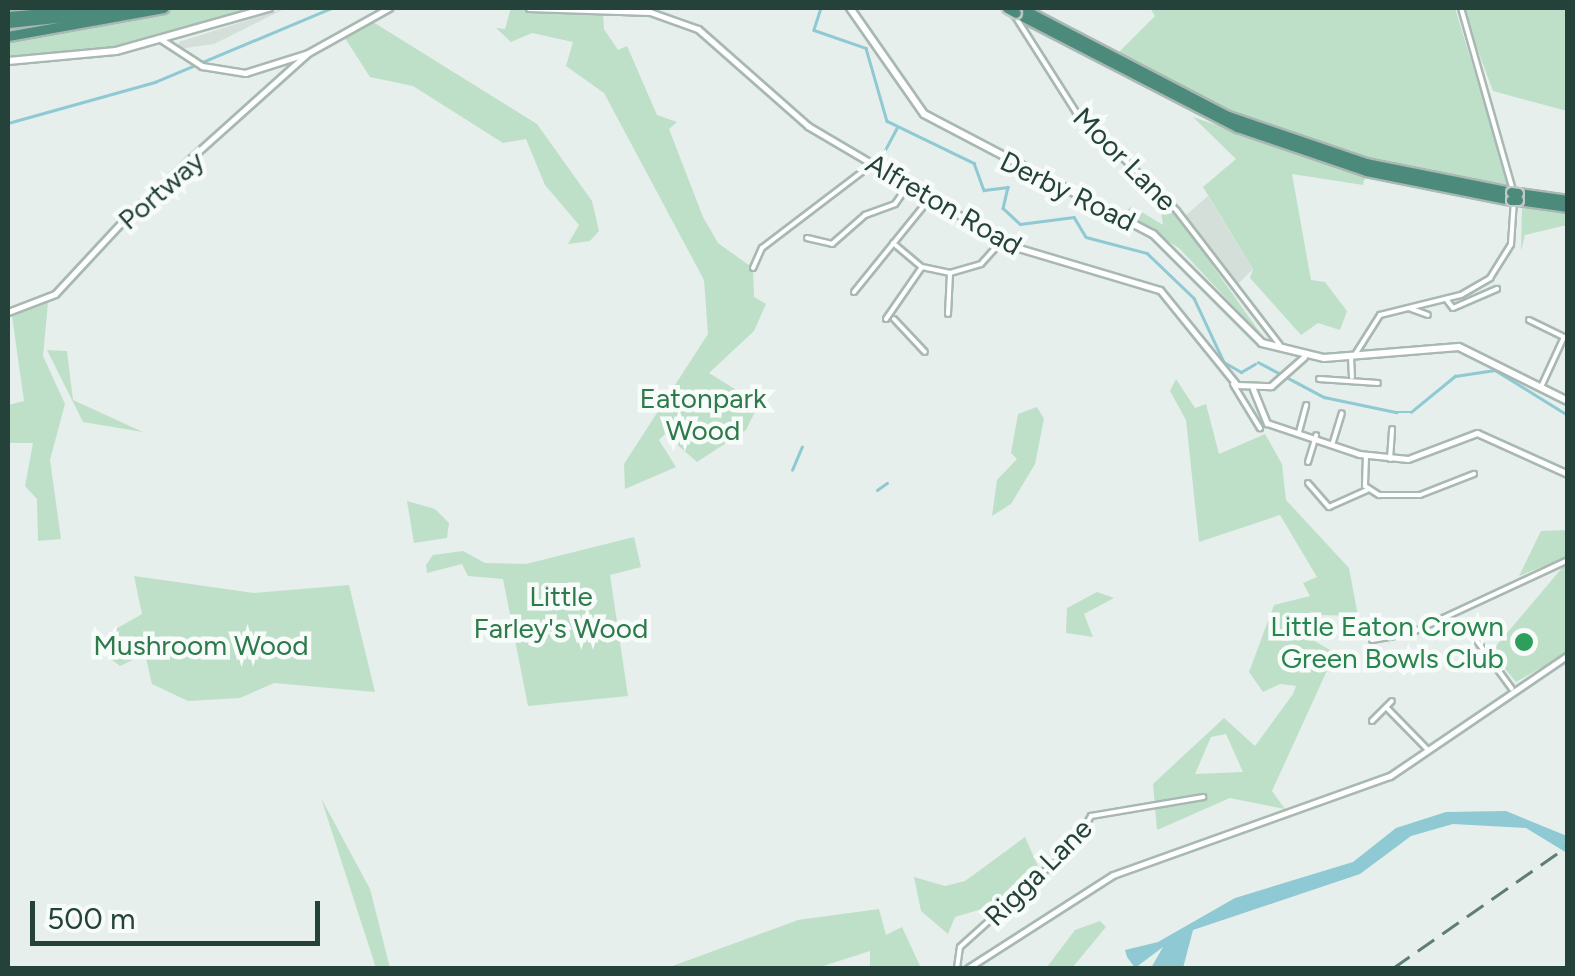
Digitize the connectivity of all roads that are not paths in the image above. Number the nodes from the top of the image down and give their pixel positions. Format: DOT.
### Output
graph roads {
  1 [pos="74,8"];
  2 [pos="104,8"];
  3 [pos="147,8"];
  4 [pos="164,8"];
  5 [pos="269,8"];
  6 [pos="389,8"];
  7 [pos="530,8"];
  8 [pos="850,8"];
  9 [pos="1460,8"];
  10 [pos="1014,9"];
  11 [pos="8,17"];
  12 [pos="8,36"];
  13 [pos="162,40"];
  14 [pos="308,53"];
  15 [pos="8,60"];
  16 [pos="873,163"];
  17 [pos="909,184"];
  18 [pos="930,197"];
  19 [pos="1568,203"];
  20 [pos="807,238"];
  21 [pos="1002,240"];
  22 [pos="894,243"];
  23 [pos="922,266"];
  24 [pos="754,268"];
  25 [pos="950,273"];
  26 [pos="1497,288"];
  27 [pos="854,292"];
  28 [pos="1446,299"];
  29 [pos="1407,307"];
  30 [pos="8,312"];
  31 [pos="948,314"];
  32 [pos="1428,315"];
  33 [pos="1529,320"];
  34 [pos="1566,338"];
  35 [pos="924,349"];
  36 [pos="1284,352"];
  37 [pos="1304,356"];
  38 [pos="1354,358"];
  39 [pos="1352,377"];
  40 [pos="1320,380"];
  41 [pos="1378,383"];
  42 [pos="1233,384"];
  43 [pos="1541,387"];
  44 [pos="1253,389"];
  45 [pos="1568,401"];
  46 [pos="1306,404"];
  47 [pos="1342,414"];
  48 [pos="1260,428"];
  49 [pos="1392,429"];
  50 [pos="1298,432"];
  51 [pos="1316,436"];
  52 [pos="1333,442"];
  53 [pos="1366,456"];
  54 [pos="1390,459"];
  55 [pos="1308,462"];
  56 [pos="1474,474"];
  57 [pos="1568,474"];
  58 [pos="1308,483"];
  59 [pos="1367,490"];
  60 [pos="1345,491"];
  61 [pos="1351,500"];
  62 [pos="1568,560"];
  63 [pos="1372,640"];
  64 [pos="1478,645"];
  65 [pos="1567,656"];
  66 [pos="1512,689"];
  67 [pos="1392,700"];
  68 [pos="1386,707"];
  69 [pos="1370,711"];
  70 [pos="1430,751"];
  71 [pos="1203,796"];
  72 [pos="957,968"];
  73 [pos="968,968"];
  1 -- 11 [label="highway"];
  2 -- 11 [label="highway"];
  3 -- 11 [label="highway"];
  4 -- 12 [label="highway"];
  5 -- 13 [label="main road"];
  6 -- 14 [label="street"];
  7 -- 16 [label="street, Alfreton Road"];
  8 -- 36 [label="main road, Derby Road"];
  9 -- 28 [label="street"];
  10 -- 19 [label="highway"];
  10 -- 36 [label="street, Moor Lane"];
  13 -- 14 [label="street"];
  13 -- 15 [label="main road"];
  14 -- 30 [label="street, Portway"];
  16 -- 17 [label="street, Alfreton Road"];
  16 -- 24 [label="street"];
  17 -- 18 [label="street, Alfreton Road"];
  17 -- 20 [label="street"];
  18 -- 21 [label="street, Alfreton Road"];
  18 -- 22 [label="street"];
  21 -- 25 [label="street"];
  21 -- 42 [label="street, Alfreton Road"];
  22 -- 23 [label="street"];
  22 -- 27 [label="street"];
  23 -- 25 [label="street"];
  23 -- 35 [label="street"];
  25 -- 31 [label="street"];
  26 -- 28 [label="street"];
  28 -- 29 [label="street"];
  29 -- 32 [label="street"];
  29 -- 38 [label="street"];
  33 -- 34 [label="street"];
  34 -- 43 [label="street"];
  36 -- 37 [label="main road, Derby Road"];
  37 -- 38 [label="main road"];
  37 -- 44 [label="street"];
  38 -- 39 [label="street"];
  38 -- 43 [label="main road"];
  39 -- 40 [label="street"];
  39 -- 41 [label="street"];
  42 -- 44 [label="street"];
  42 -- 48 [label="street"];
  43 -- 45 [label="main road"];
  44 -- 50 [label="street"];
  46 -- 50 [label="street"];
  47 -- 52 [label="street"];
  49 -- 54 [label="street"];
  50 -- 51 [label="street"];
  51 -- 52 [label="street"];
  51 -- 55 [label="street"];
  52 -- 53 [label="street"];
  53 -- 54 [label="street"];
  53 -- 59 [label="street"];
  54 -- 57 [label="street"];
  56 -- 59 [label="street"];
  58 -- 61 [label="street"];
  59 -- 61 [label="street"];
  60 -- 61 [label="street"];
  62 -- 63 [label="street"];
  64 -- 66 [label="street"];
  65 -- 66 [label="street"];
  66 -- 70 [label="street"];
  67 -- 68 [label="street"];
  68 -- 69 [label="street"];
  68 -- 70 [label="street"];
  70 -- 73 [label="street"];
  71 -- 72 [label="street, Rigga Lane"];
}
